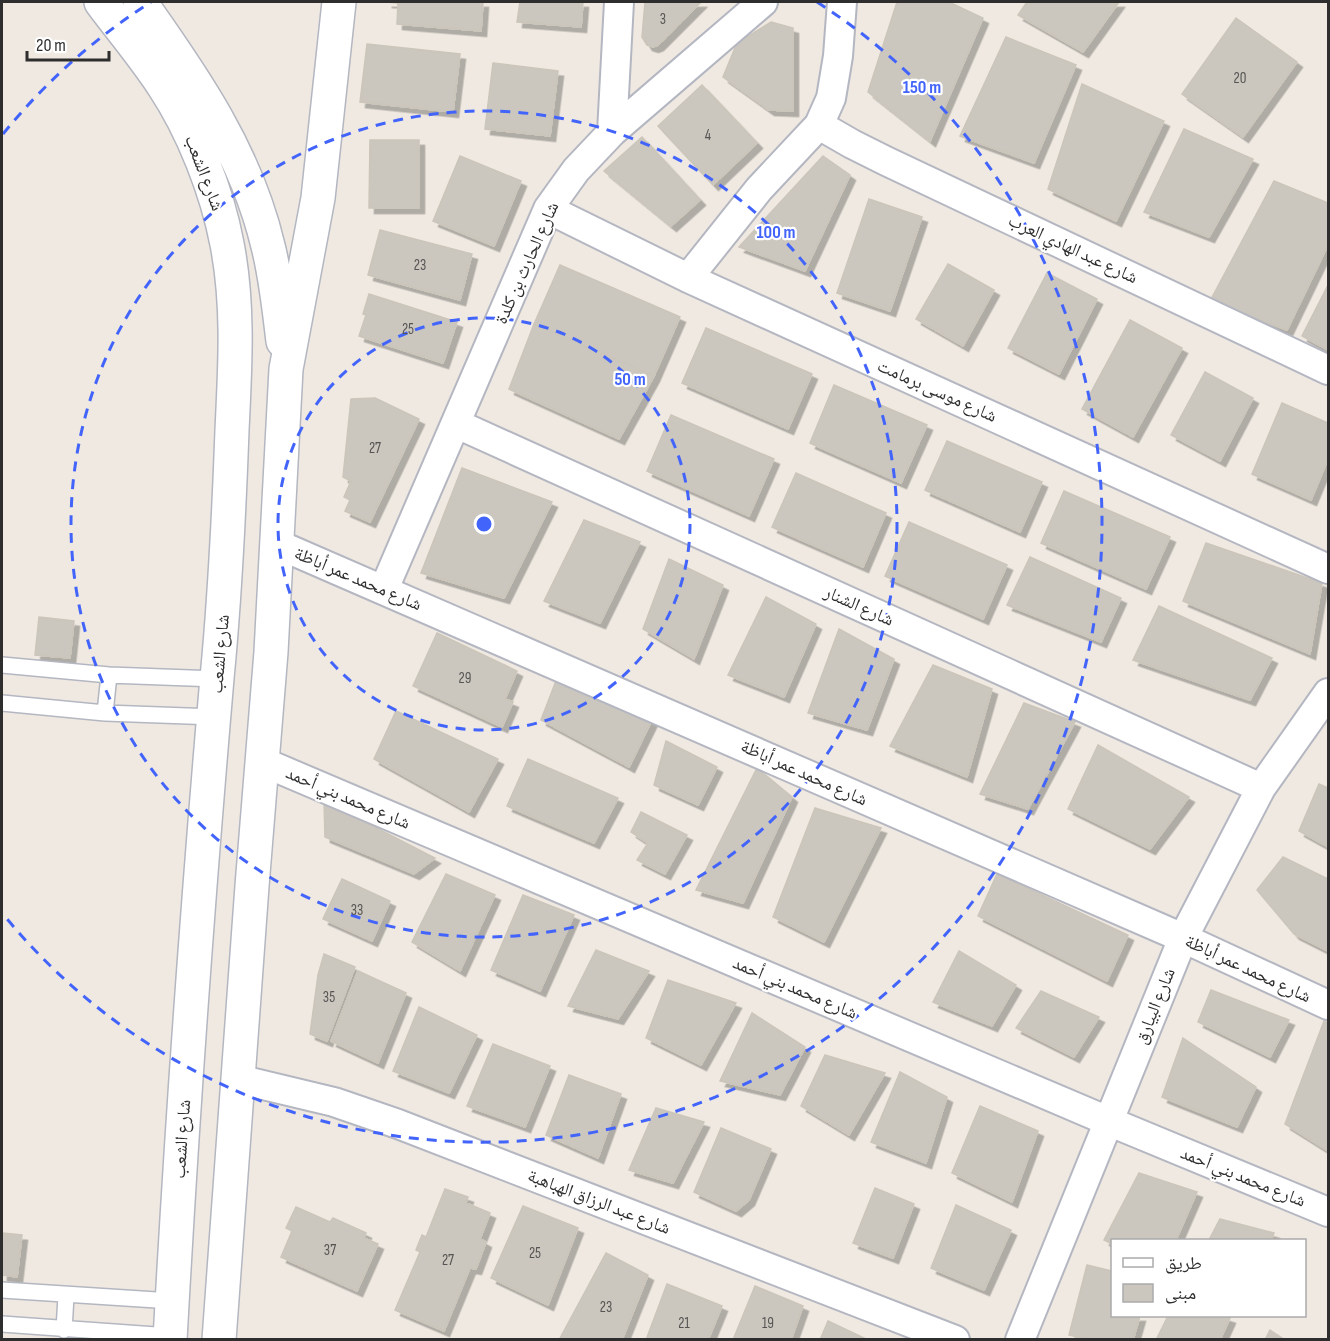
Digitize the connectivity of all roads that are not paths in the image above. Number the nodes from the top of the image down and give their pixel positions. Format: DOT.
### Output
graph roads {
  1 [pos="101,2"];
  2 [pos="140,2"];
  3 [pos="339,2"];
  4 [pos="619,2"];
  5 [pos="763,2"];
  6 [pos="842,2"];
  7 [pos="819,125"];
  8 [pos="612,132"];
  9 [pos="548,209"];
  10 [pos="688,278"];
  11 [pos="286,369"];
  12 [pos="1329,370"];
  13 [pos="456,424"];
  14 [pos="277,544"];
  15 [pos="1329,569"];
  16 [pos="384,589"];
  17 [pos="2,665"];
  18 [pos="109,675"];
  19 [pos="217,679"];
  20 [pos="1329,693"];
  21 [pos="2,703"];
  22 [pos="105,712"];
  23 [pos="215,717"];
  24 [pos="263,762"];
  25 [pos="1262,788"];
  26 [pos="200,879"];
  27 [pos="252,886"];
  28 [pos="1183,938"];
  29 [pos="1329,1005"];
  30 [pos="238,1079"];
  31 [pos="1108,1121"];
  32 [pos="1329,1212"];
  33 [pos="2,1290"];
  34 [pos="66,1296"];
  35 [pos="172,1301"];
  36 [pos="2,1324"];
  37 [pos="64,1330"];
  38 [pos="170,1338"];
  39 [pos="219,1340"];
  40 [pos="955,1340"];
  41 [pos="1020,1340"];
  1 -- 19 [label="street, شارع الشعب"];
  2 -- 11 [label="street, شارع الشعب"];
  3 -- 11 [label="street, شارع الشعب"];
  4 -- 8 [label="street"];
  5 -- 8 [label="street, شارع الحارث بن كلدة"];
  6 -- 7 [label="street"];
  7 -- 10 [label="street"];
  7 -- 12 [label="street, شارع عبد الهادي العرب"];
  8 -- 9 [label="street, شارع الحارث بن كلدة"];
  9 -- 10 [label="street, شارع موسى برمامت"];
  9 -- 13 [label="street, شارع الحارث بن كلدة"];
  10 -- 15 [label="street, شارع موسى برمامت"];
  11 -- 14 [label="street, شارع الشعب"];
  13 -- 16 [label="street, شارع الحارث بن كلدة"];
  13 -- 25 [label="street, شارع الشنار"];
  14 -- 16 [label="street, شارع محمد عمر أباظة"];
  14 -- 24 [label="street, شارع الشعب"];
  16 -- 28 [label="street, شارع محمد عمر أباظة"];
  17 -- 18 [label="lane"];
  18 -- 19 [label="lane"];
  18 -- 22 [label="lane"];
  19 -- 23 [label="street, شارع الشعب"];
  20 -- 25 [label="street, شارع البيارق"];
  21 -- 22 [label="lane"];
  22 -- 23 [label="lane"];
  23 -- 26 [label="street, شارع الشعب"];
  24 -- 27 [label="street, شارع الشعب"];
  24 -- 31 [label="street, شارع محمد بني أحمد"];
  25 -- 28 [label="street, شارع البيارق"];
  26 -- 27 [label="street"];
  26 -- 35 [label="street, شارع الشعب"];
  27 -- 30 [label="street, شارع الشعب"];
  28 -- 29 [label="street, شارع محمد عمر أباظة"];
  28 -- 31 [label="street, شارع البيارق"];
  30 -- 39 [label="street, شارع الشعب"];
  30 -- 40 [label="street, شارع عبد الرزاق الهباهبة"];
  31 -- 32 [label="street, شارع محمد بني أحمد"];
  31 -- 41 [label="street, شارع البيارق"];
  33 -- 34 [label="lane"];
  34 -- 35 [label="lane"];
  34 -- 37 [label="lane"];
  35 -- 38 [label="street, شارع الشعب"];
  36 -- 37 [label="lane"];
  37 -- 38 [label="lane"];
}
